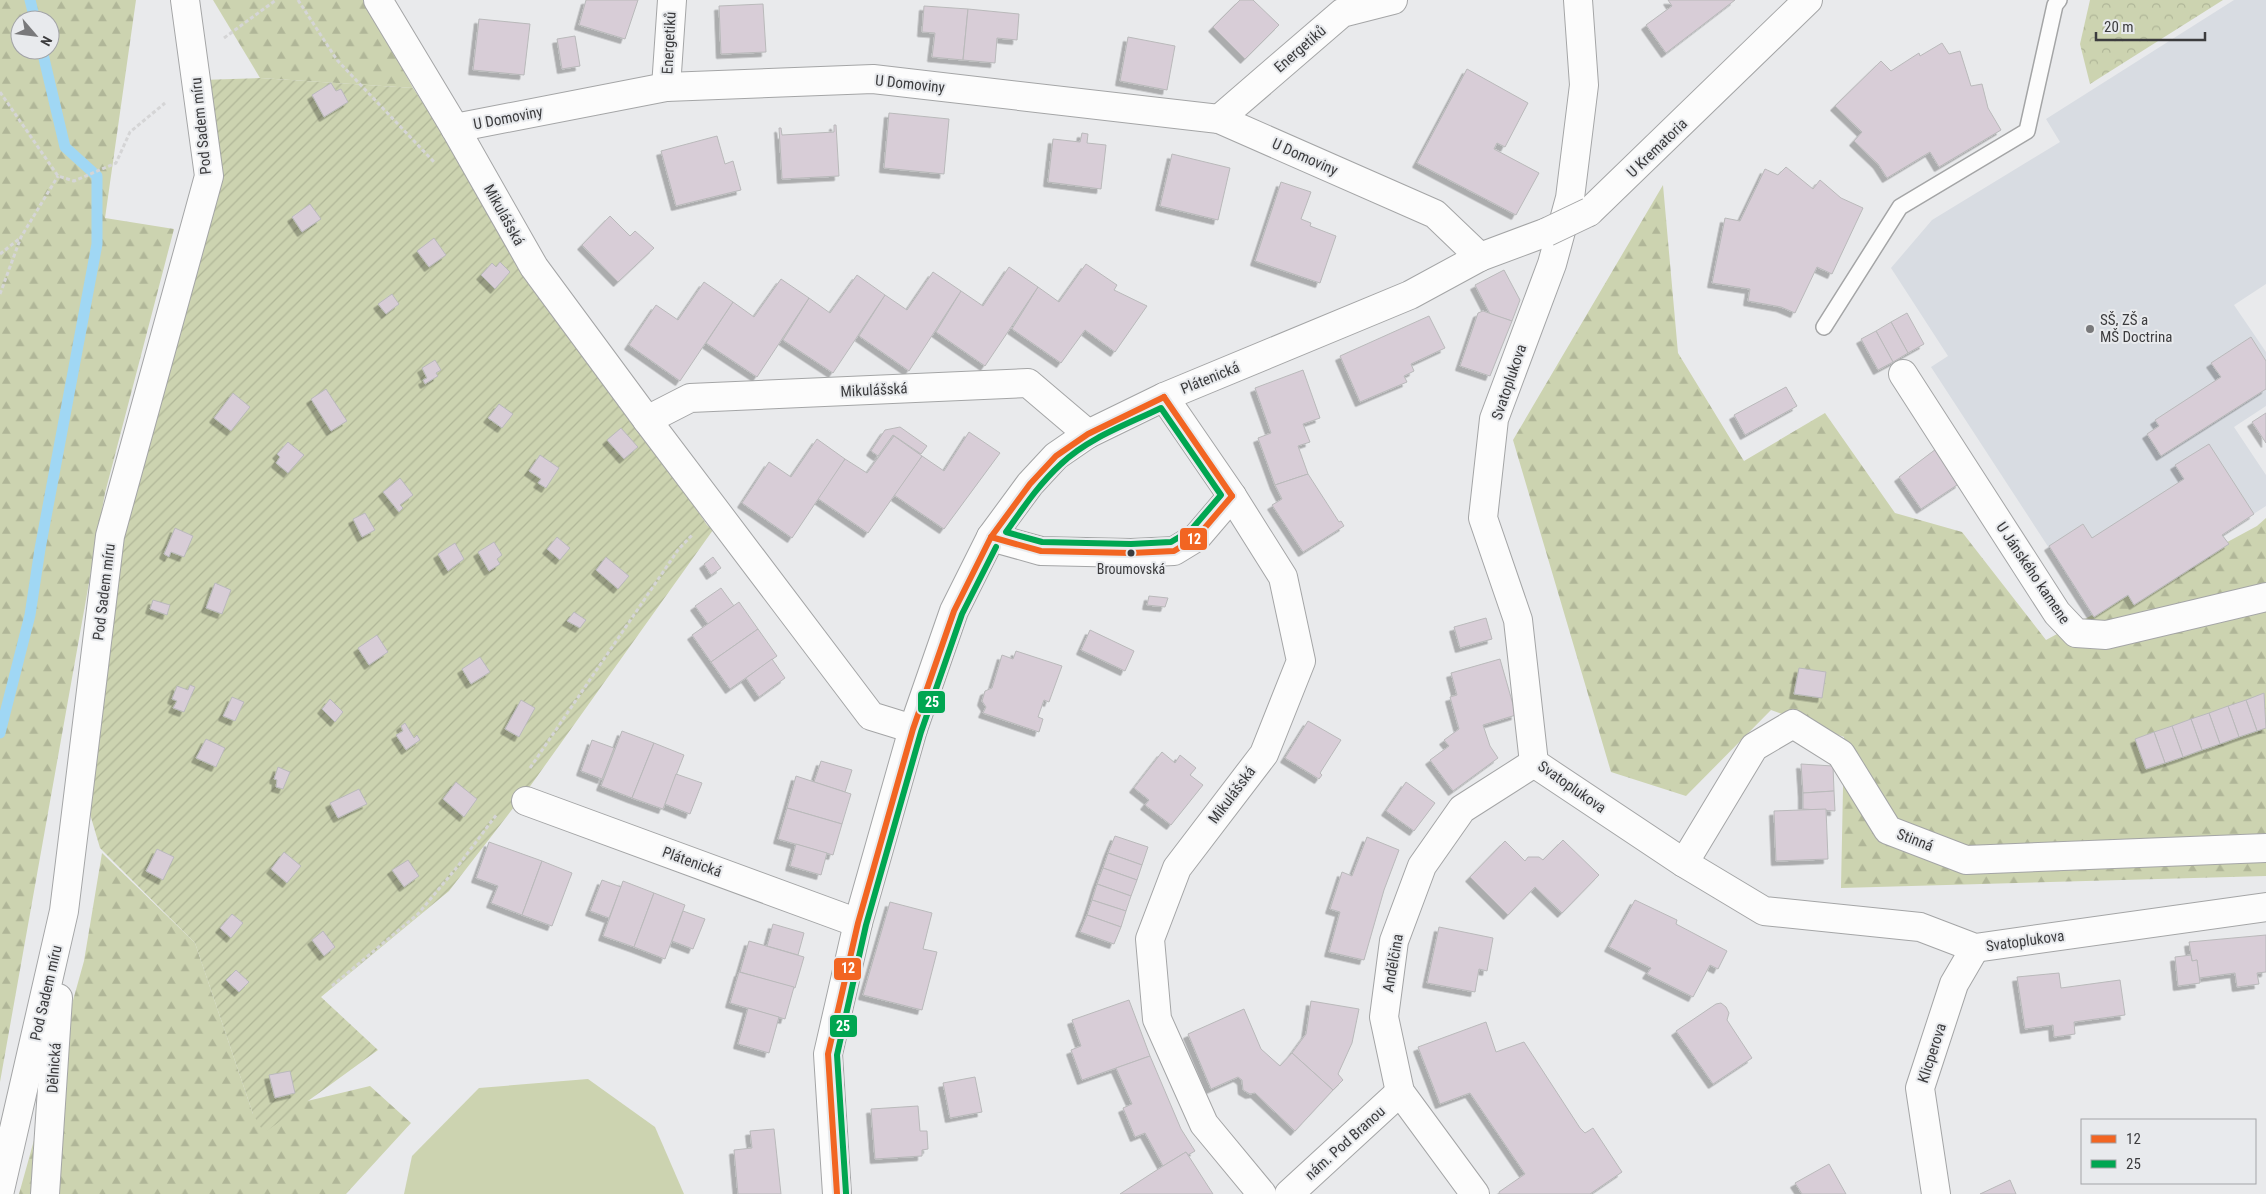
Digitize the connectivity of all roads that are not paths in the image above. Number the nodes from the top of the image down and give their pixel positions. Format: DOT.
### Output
graph roads {
  1 [pos="185,0"];
  2 [pos="378,0"];
  3 [pos="672,0"];
  4 [pos="1393,0"];
  5 [pos="1578,0"];
  6 [pos="1808,0"];
  7 [pos="2060,0"];
  8 [pos="666,87"];
  9 [pos="1219,119"];
  10 [pos="455,128"];
  11 [pos="1480,256"];
  12 [pos="1824,327"];
  13 [pos="1903,374"];
  14 [pos="1164,397"];
  15 [pos="646,420"];
  16 [pos="1088,434"];
  17 [pos="1232,496"];
  18 [pos="990,537"];
  19 [pos="2266,597"];
  20 [pos="913,729"];
  21 [pos="1534,763"];
  22 [pos="526,801"];
  23 [pos="2266,848"];
  24 [pos="1684,863"];
  25 [pos="2266,907"];
  26 [pos="64,911"];
  27 [pos="858,923"];
  28 [pos="1975,948"];
  29 [pos="1400,1092"];
  30 [pos="0,1190"];
  31 [pos="45,1194"];
  32 [pos="837,1194"];
  33 [pos="1262,1194"];
  34 [pos="1289,1194"];
  35 [pos="1475,1194"];
  36 [pos="1936,1194"];
  1 -- 26 [label="street, Pod Sadem míru"];
  2 -- 10 [label="street, U Domoviny"];
  3 -- 8 [label="street, Energetiků"];
  4 -- 9 [label="street, Energetiků"];
  5 -- 21 [label="street, Svatoplukova"];
  6 -- 11 [label="street, U Krematoria, bridge"];
  7 -- 12 [label="lane"];
  8 -- 9 [label="street, U Domoviny"];
  8 -- 10 [label="street, U Domoviny"];
  9 -- 11 [label="street, U Domoviny"];
  10 -- 15 [label="street, Mikulášská"];
  11 -- 14 [label="street, Plátenická"];
  13 -- 19 [label="street, U Jánského kamene"];
  14 -- 16 [label="street, Plátenická"];
  14 -- 17 [label="street, Mikulášská"];
  15 -- 16 [label="street, Mikulášská"];
  15 -- 20 [label="street, Mikulášská"];
  16 -- 18 [label="street, Plátenická"];
  17 -- 18 [label="street"];
  17 -- 33 [label="street, Mikulášská"];
  18 -- 20 [label="street, Plátenická"];
  20 -- 27 [label="street, Plátenická"];
  21 -- 24 [label="street, Svatoplukova"];
  21 -- 29 [label="street, Andělčina"];
  22 -- 27 [label="street, Plátenická"];
  23 -- 24 [label="street, Stinná"];
  24 -- 28 [label="street, Svatoplukova"];
  25 -- 28 [label="street, Svatoplukova"];
  26 -- 30 [label="street, Pod Sadem míru"];
  26 -- 31 [label="street, Dělnická"];
  27 -- 32 [label="street, Plátenická"];
  28 -- 36 [label="street, Klicperova"];
  29 -- 34 [label="street, nám. Pod Branou"];
  29 -- 35 [label="street, Andělčina"];
}
